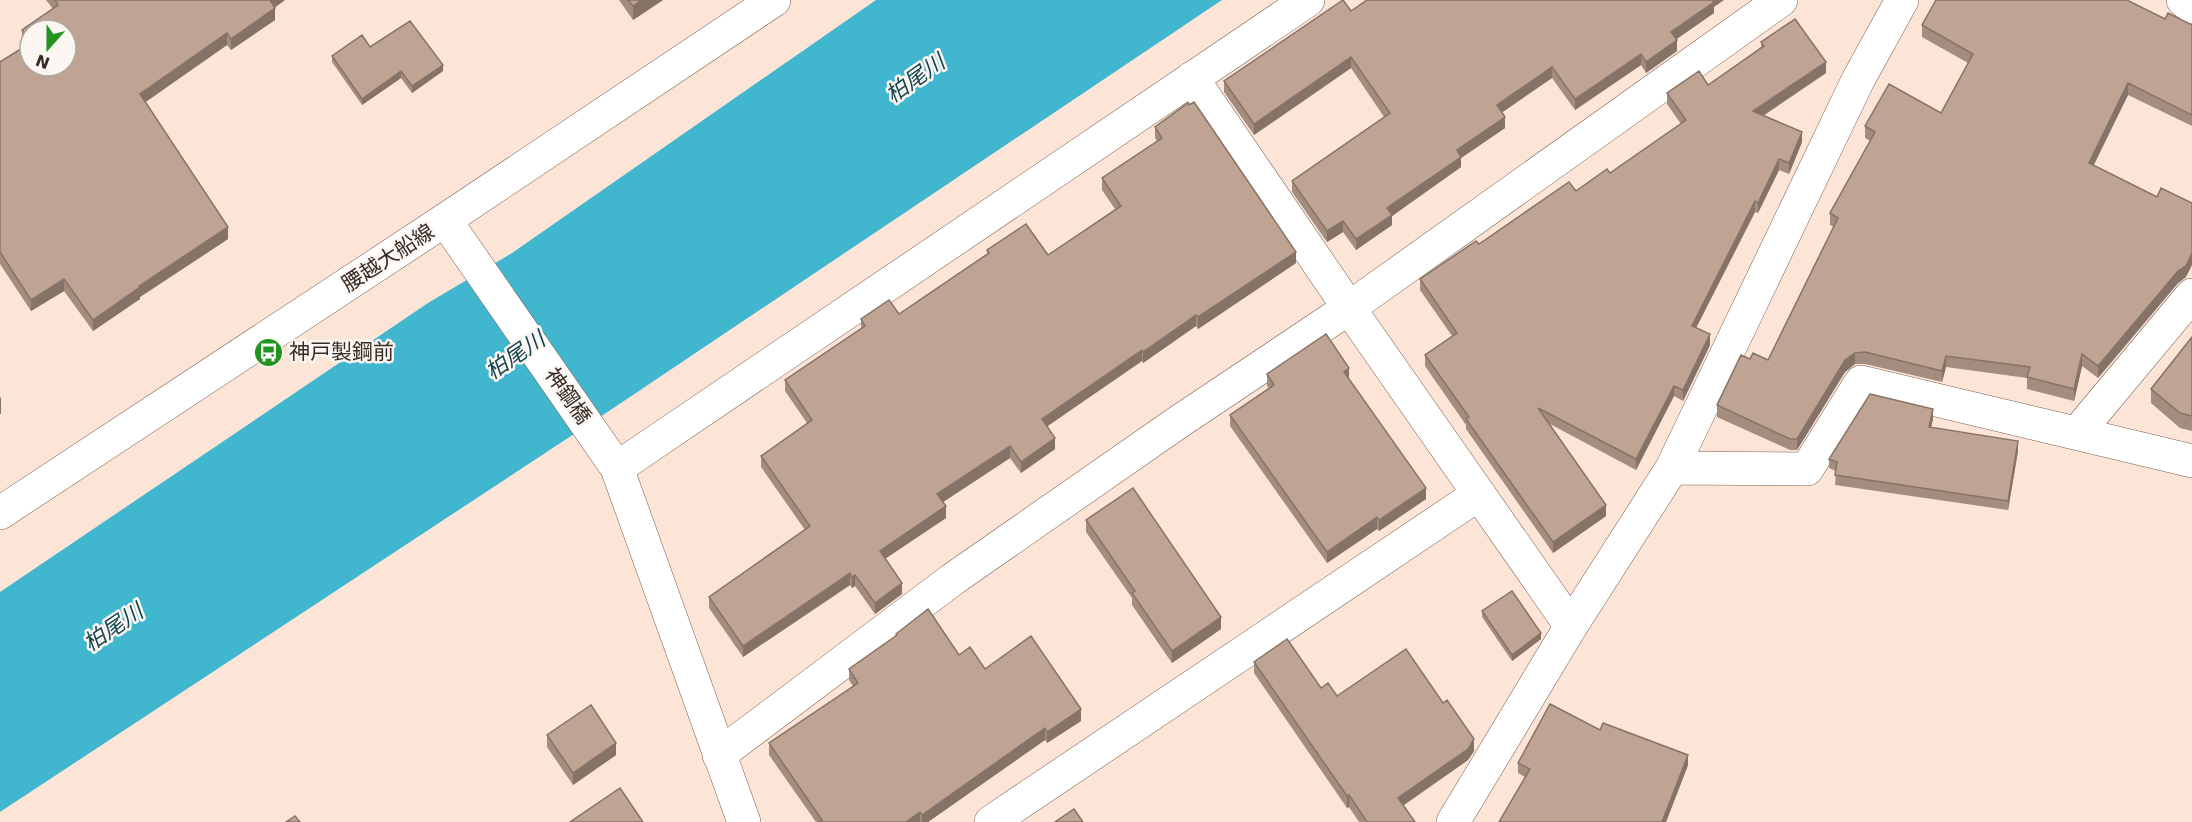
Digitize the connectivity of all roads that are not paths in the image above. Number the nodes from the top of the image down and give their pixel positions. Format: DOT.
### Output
graph roads {
  1 [pos="774,0"];
  2 [pos="1308,0"];
  3 [pos="1781,0"];
  4 [pos="2183,0"];
  5 [pos="1894,4"];
  6 [pos="2192,7"];
  7 [pos="1192,78"];
  8 [pos="445,220"];
  9 [pos="2192,295"];
  10 [pos="1349,308"];
  11 [pos="2077,433"];
  12 [pos="610,457"];
  13 [pos="2192,461"];
  14 [pos="1672,468"];
  15 [pos="1479,494"];
  16 [pos="0,513"];
  17 [pos="1571,626"];
  18 [pos="718,754"];
  19 [pos="744,822"];
  20 [pos="991,822"];
  21 [pos="1453,822"];
  1 -- 8 [label="street, 腰越大船線"];
  2 -- 7 [label="street"];
  3 -- 10 [label="street"];
  4 -- 6 [label="street"];
  5 -- 14 [label="street"];
  7 -- 10 [label="street"];
  7 -- 12 [label="street"];
  8 -- 12 [label="street, 神鋼橋"];
  8 -- 16 [label="street, 腰越大船線"];
  9 -- 11 [label="street"];
  10 -- 15 [label="street"];
  10 -- 18 [label="street"];
  11 -- 13 [label="street"];
  11 -- 14 [label="street"];
  12 -- 18 [label="street, 神鋼橋"];
  14 -- 17 [label="street"];
  15 -- 17 [label="street"];
  15 -- 20 [label="street"];
  17 -- 21 [label="street"];
  18 -- 19 [label="street, 神鋼橋"];
}
